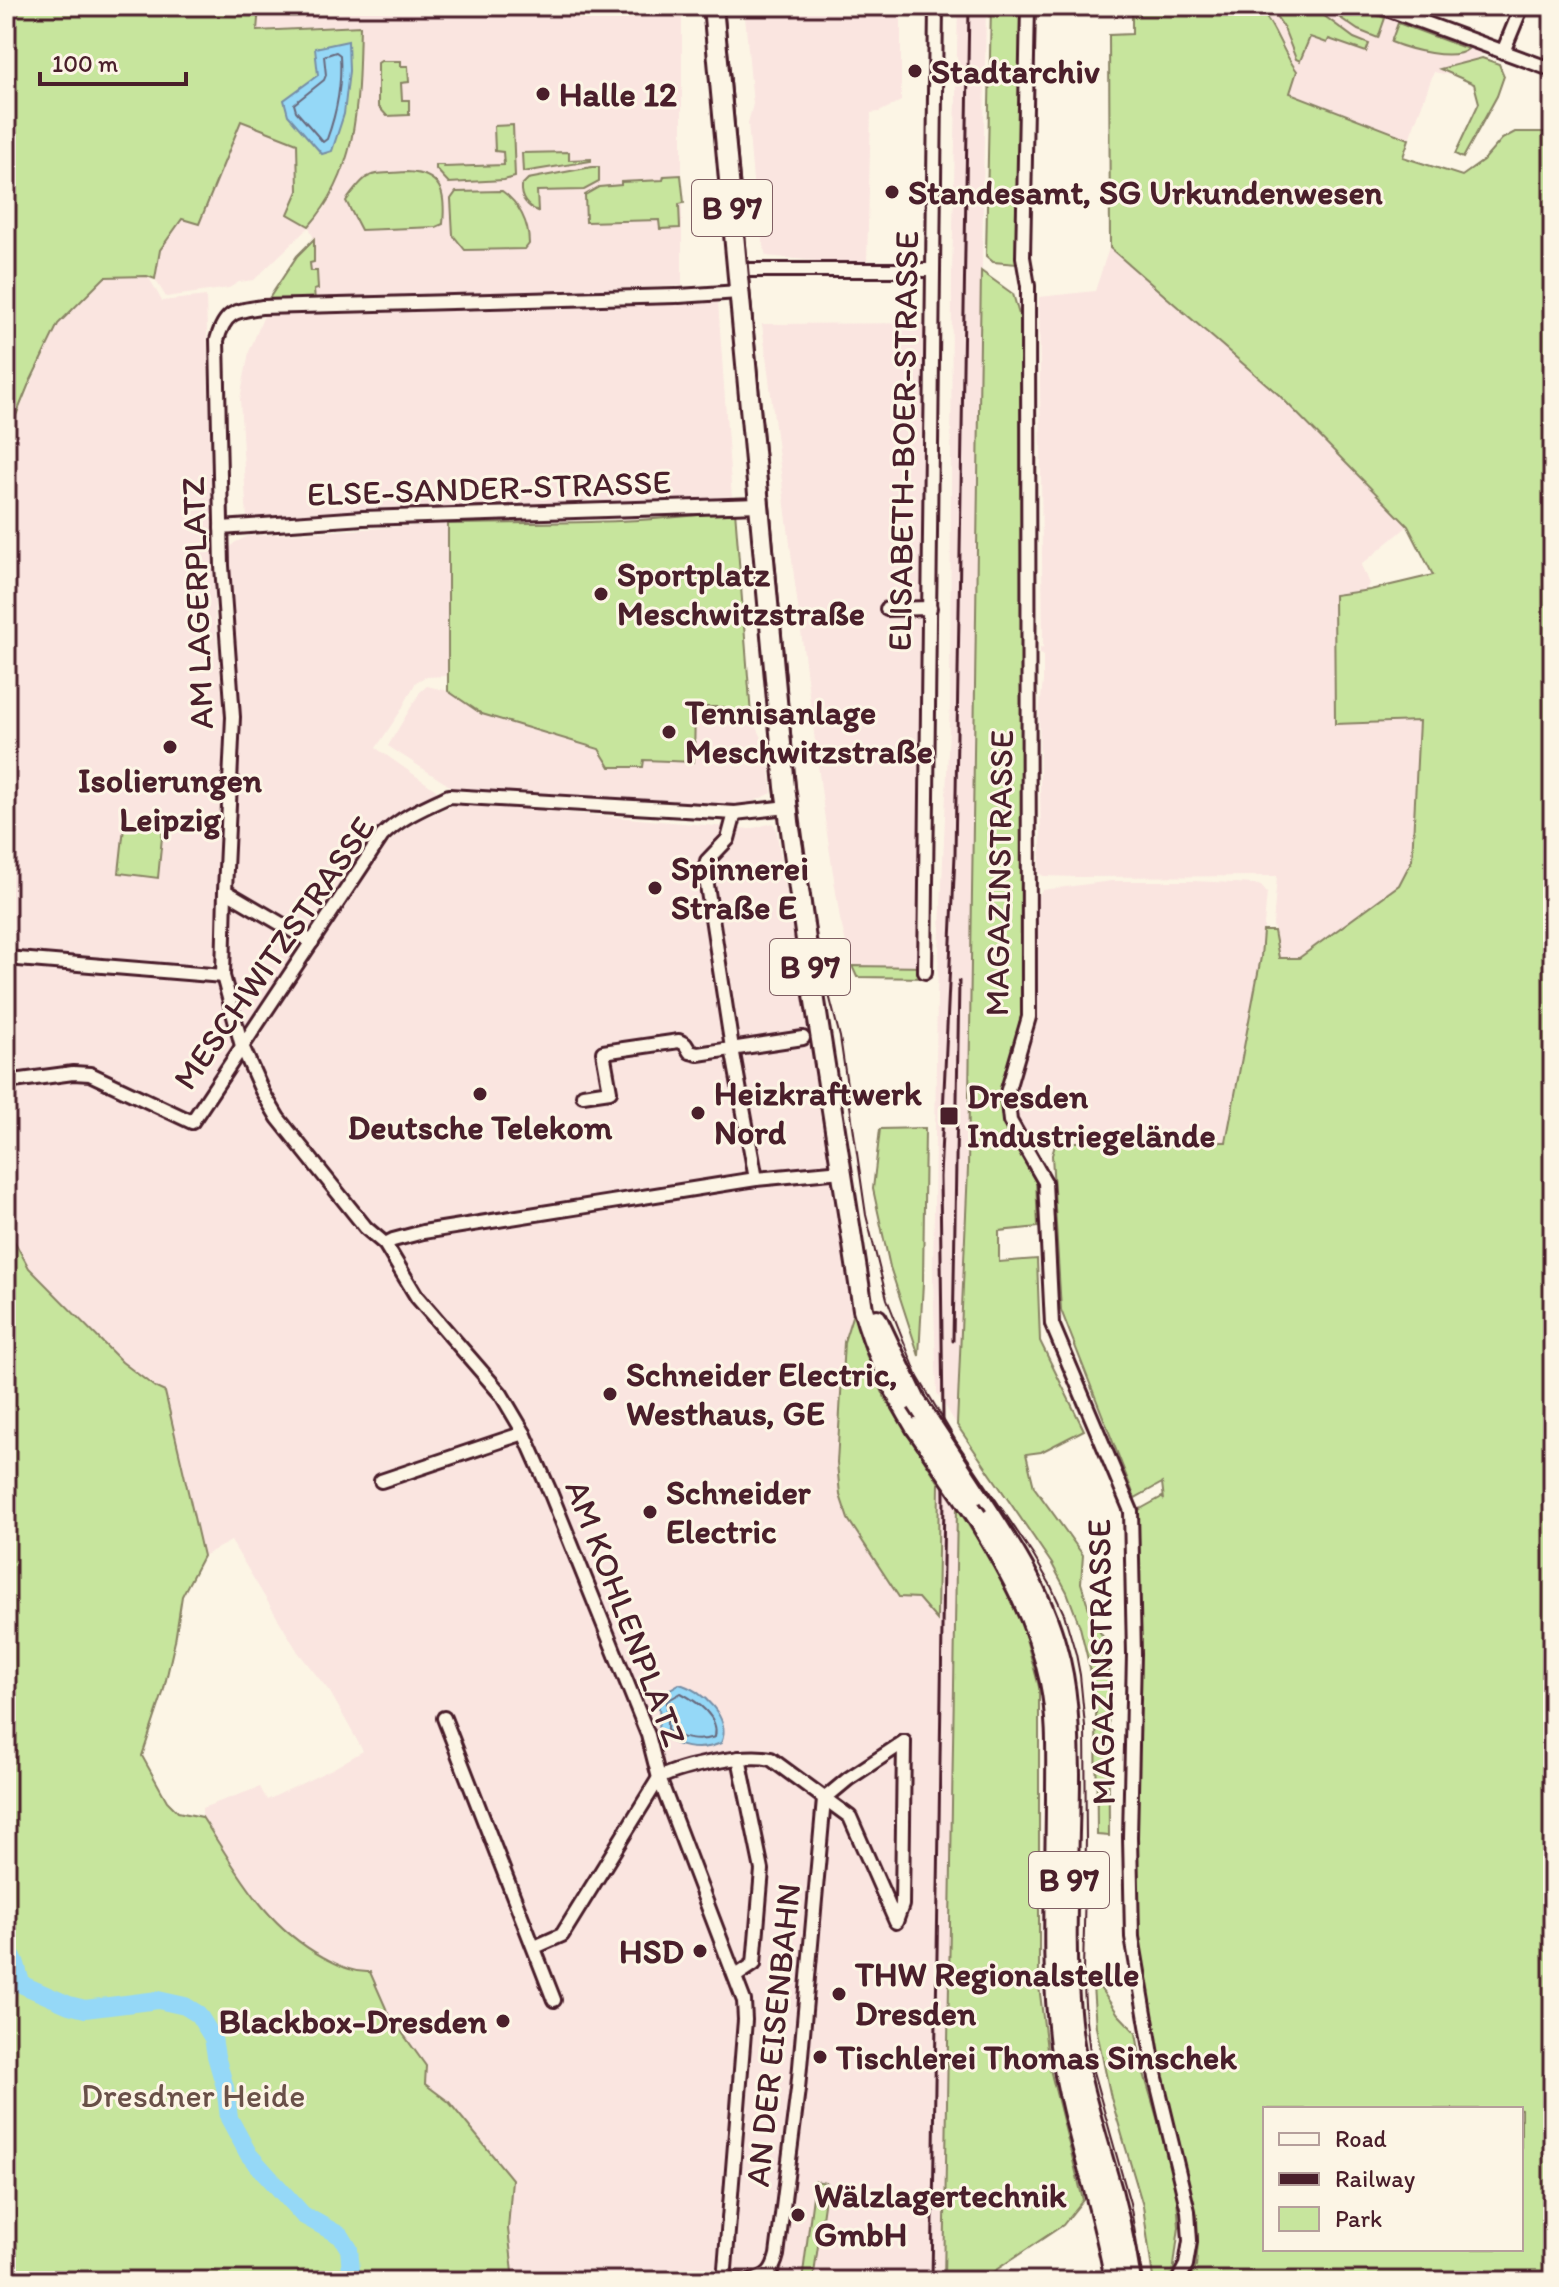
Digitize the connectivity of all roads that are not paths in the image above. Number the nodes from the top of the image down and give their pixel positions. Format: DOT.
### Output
graph roads {
  1 [pos="713,6"];
  2 [pos="936,6"];
  3 [pos="1028,6"];
  4 [pos="1379,6"];
  5 [pos="1522,6"];
  6 [pos="1503,52"];
  7 [pos="1553,70"];
  8 [pos="737,270"];
  9 [pos="933,270"];
  10 [pos="739,292"];
  11 [pos="759,505"];
  12 [pos="221,528"];
  13 [pos="930,608"];
  14 [pos="887,609"];
  15 [pos="787,807"];
  16 [pos="735,813"];
  17 [pos="225,891"];
  18 [pos="312,942"];
  19 [pos="6,958"];
  20 [pos="925,972"];
  21 [pos="223,976"];
  22 [pos="803,1038"];
  23 [pos="242,1046"];
  24 [pos="732,1048"];
  25 [pos="6,1082"];
  26 [pos="583,1095"];
  27 [pos="842,1171"];
  28 [pos="756,1179"];
  29 [pos="385,1244"];
  30 [pos="860,1278"];
  31 [pos="524,1433"];
  32 [pos="381,1481"];
  33 [pos="444,1718"];
  34 [pos="739,1758"];
  35 [pos="659,1778"];
  36 [pos="824,1799"];
  37 [pos="535,1947"];
  38 [pos="736,1976"];
  39 [pos="554,2000"];
  40 [pos="724,2279"];
  41 [pos="742,2281"];
  42 [pos="751,2281"];
  43 [pos="1115,2281"];
  44 [pos="1131,2281"];
  45 [pos="1178,2281"];
  1 -- 8 [label="main road, B 97"];
  2 -- 9 [label="street, ELISABETH-BOER-STRASSE"];
  3 -- 45 [label="street, MAGAZINSTRASSE"];
  4 -- 6 [label="street"];
  5 -- 6 [label="street"];
  6 -- 7 [label="street"];
  8 -- 9 [label="street"];
  8 -- 10 [label="main road, B 97"];
  9 -- 13 [label="street, ELISABETH-BOER-STRASSE"];
  10 -- 11 [label="main road, B 97"];
  10 -- 12 [label="street, AM LAGERPLATZ"];
  11 -- 12 [label="street, ELSE-SANDER-STRASSE"];
  11 -- 15 [label="main road, B 97"];
  12 -- 17 [label="street, AM LAGERPLATZ"];
  13 -- 14 [label="street"];
  13 -- 20 [label="street, ELISABETH-BOER-STRASSE"];
  15 -- 16 [label="street, MESCHWITZSTRASSE"];
  15 -- 27 [label="main road, B 97"];
  16 -- 18 [label="street, MESCHWITZSTRASSE"];
  16 -- 24 [label="street"];
  17 -- 18 [label="street"];
  17 -- 21 [label="street, AM LAGERPLATZ"];
  18 -- 23 [label="street, MESCHWITZSTRASSE"];
  19 -- 21 [label="street"];
  21 -- 23 [label="street, AM LAGERPLATZ"];
  22 -- 24 [label="street"];
  23 -- 25 [label="street, MESCHWITZSTRASSE"];
  23 -- 29 [label="street, AM KOHLENPLATZ"];
  24 -- 26 [label="street"];
  24 -- 28 [label="street"];
  27 -- 28 [label="street"];
  27 -- 30 [label="main road, B 97"];
  28 -- 29 [label="street"];
  29 -- 31 [label="street, AM KOHLENPLATZ"];
  30 -- 43 [label="main road, B 97, bridge"];
  30 -- 44 [label="main road, B 97, bridge"];
  31 -- 32 [label="street"];
  31 -- 35 [label="street, AM KOHLENPLATZ"];
  33 -- 37 [label="street"];
  34 -- 35 [label="street, AM KOHLENPLATZ"];
  34 -- 36 [label="street, AM KOHLENPLATZ"];
  34 -- 38 [label="street"];
  35 -- 37 [label="street"];
  35 -- 38 [label="street"];
  36 -- 36 [label="street"];
  36 -- 42 [label="street, AN DER EISENBAHN"];
  37 -- 39 [label="street"];
  38 -- 40 [label="street"];
  40 -- 41 [label="street"];
}
